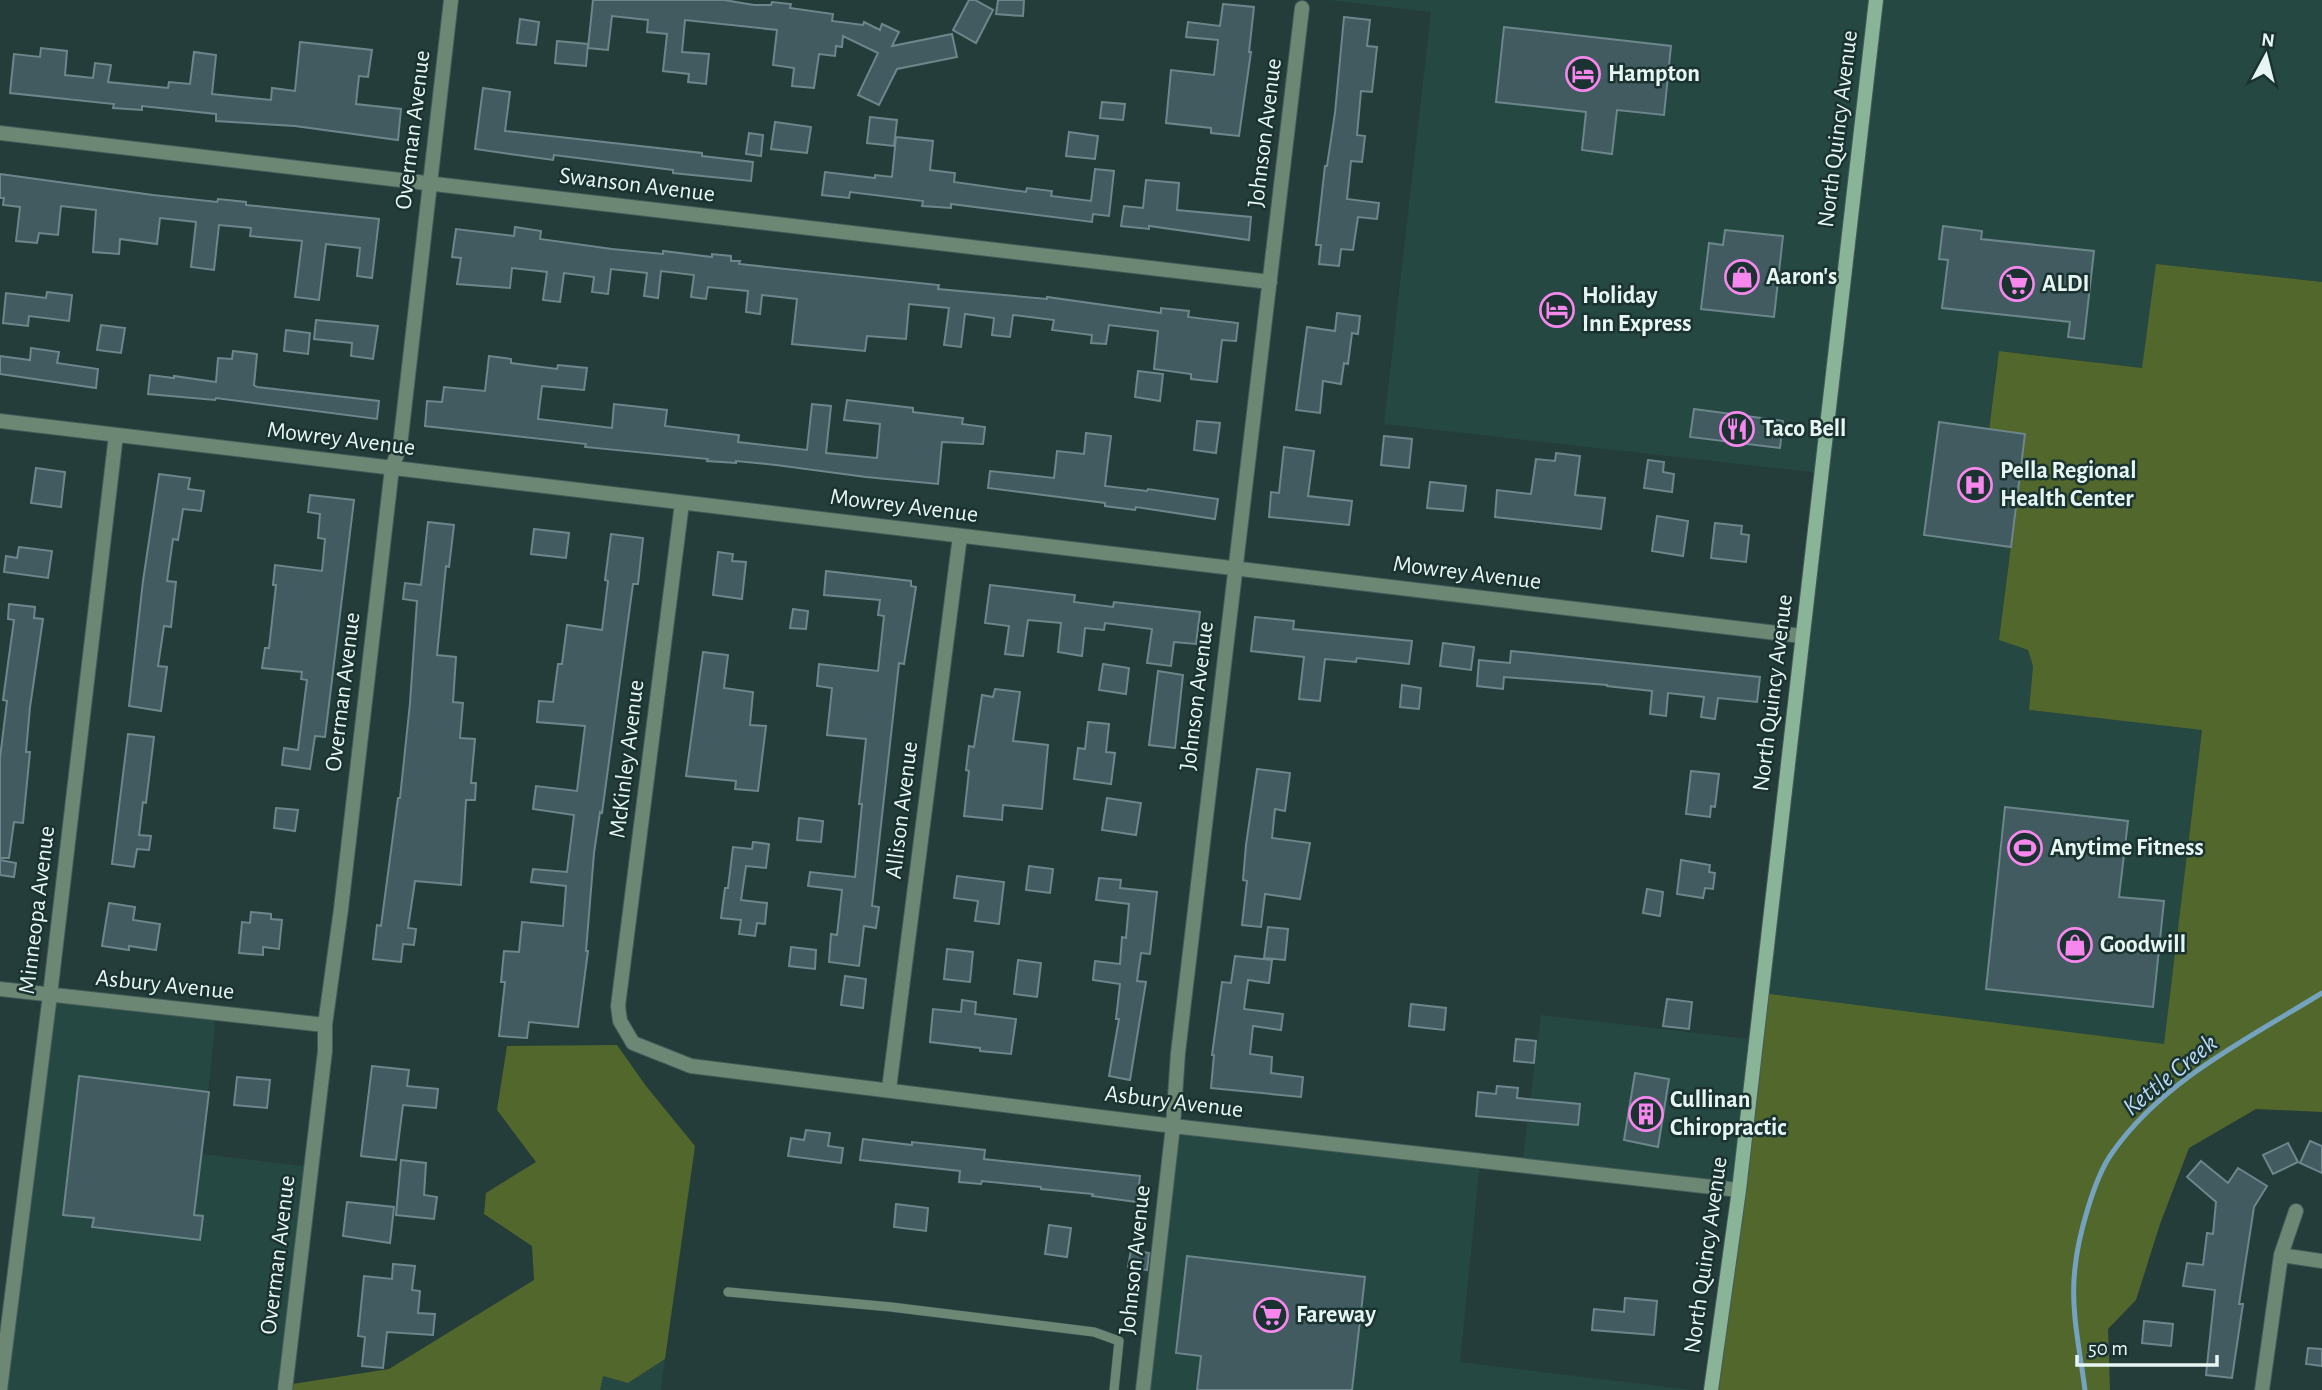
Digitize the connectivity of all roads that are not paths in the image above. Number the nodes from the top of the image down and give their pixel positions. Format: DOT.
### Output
graph roads {
  1 [pos="451,0"];
  2 [pos="1876,0"];
  3 [pos="1303,8"];
  4 [pos="0,133"];
  5 [pos="430,184"];
  6 [pos="1270,282"];
  7 [pos="0,421"];
  8 [pos="116,435"];
  9 [pos="392,468"];
  10 [pos="682,503"];
  11 [pos="960,536"];
  12 [pos="1236,569"];
  13 [pos="1802,636"];
  14 [pos="0,989"];
  15 [pos="50,995"];
  16 [pos="620,1021"];
  17 [pos="325,1026"];
  18 [pos="889,1089"];
  19 [pos="1173,1126"];
  20 [pos="1739,1190"];
  21 [pos="2297,1211"];
  22 [pos="2281,1255"];
  23 [pos="2322,1261"];
  24 [pos="728,1293"];
  25 [pos="0,1390"];
  26 [pos="285,1390"];
  27 [pos="1114,1390"];
  28 [pos="1143,1390"];
  29 [pos="1711,1390"];
  30 [pos="2262,1390"];
  1 -- 5 [label="street, Overman Avenue"];
  2 -- 13 [label="main road, North Quincy Avenue"];
  3 -- 6 [label="street, Johnson Avenue"];
  4 -- 5 [label="street, Swanson Avenue"];
  5 -- 6 [label="street, Swanson Avenue"];
  5 -- 9 [label="street, Overman Avenue"];
  6 -- 12 [label="street, Johnson Avenue"];
  7 -- 8 [label="street, Mowrey Avenue"];
  8 -- 9 [label="street, Mowrey Avenue"];
  8 -- 15 [label="street, Minneopa Avenue"];
  9 -- 10 [label="street, Mowrey Avenue"];
  9 -- 17 [label="street, Overman Avenue"];
  10 -- 11 [label="street, Mowrey Avenue"];
  10 -- 16 [label="street, McKinley Avenue"];
  11 -- 12 [label="street, Mowrey Avenue"];
  11 -- 18 [label="street, Allison Avenue"];
  12 -- 13 [label="street, Mowrey Avenue"];
  12 -- 19 [label="street, Johnson Avenue"];
  13 -- 20 [label="main road, North Quincy Avenue"];
  14 -- 15 [label="street, Asbury Avenue"];
  15 -- 17 [label="street, Asbury Avenue"];
  15 -- 25 [label="street, Minneopa Avenue"];
  16 -- 18 [label="street, Asbury Avenue"];
  17 -- 26 [label="street, Overman Avenue"];
  18 -- 19 [label="street, Asbury Avenue"];
  19 -- 20 [label="street, Asbury Avenue"];
  19 -- 28 [label="street, Johnson Avenue"];
  20 -- 29 [label="main road, North Quincy Avenue"];
  21 -- 22 [label="street"];
  22 -- 23 [label="street"];
  22 -- 30 [label="street"];
  24 -- 27 [label="lane"];
}
